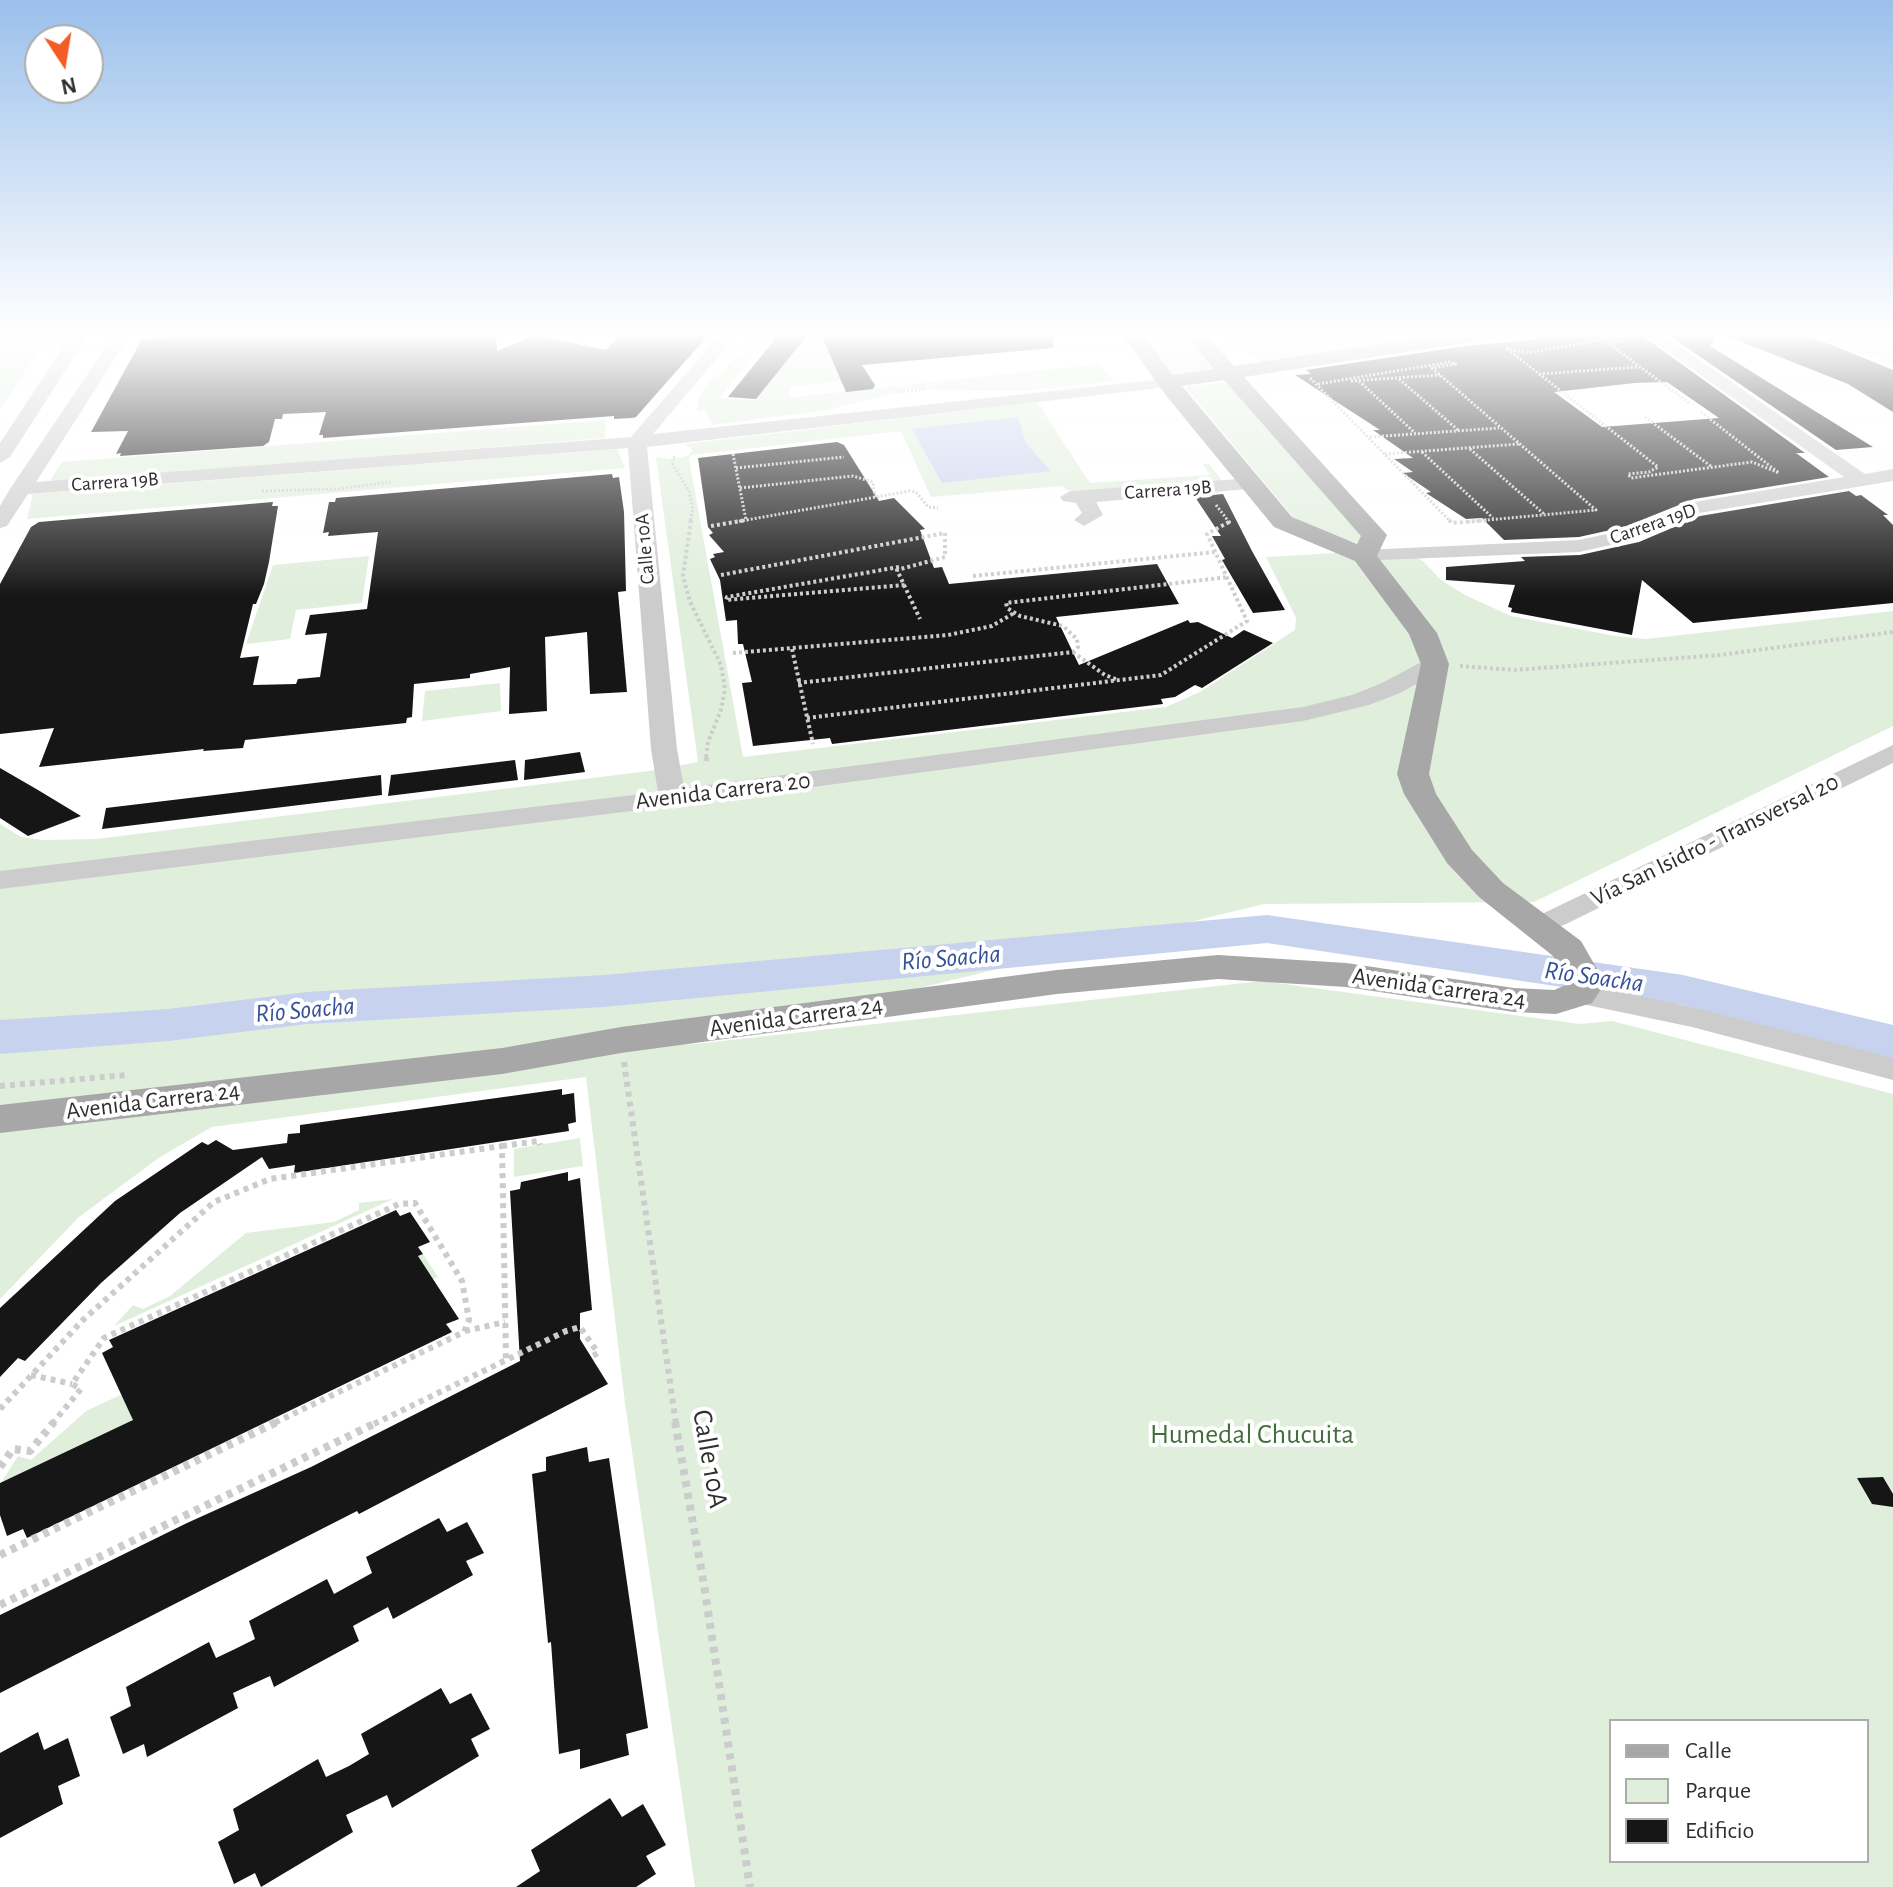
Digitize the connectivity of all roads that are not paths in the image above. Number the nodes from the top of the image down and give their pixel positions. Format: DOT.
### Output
graph roads {
  1 [pos="24,420"];
  2 [pos="66,420"];
  3 [pos="651,420"];
  4 [pos="831,420"];
  5 [pos="1200,420"];
  6 [pos="1271,420"];
  7 [pos="1774,420"];
  8 [pos="637,442"];
  9 [pos="0,457"];
  10 [pos="1893,475"];
  11 [pos="1861,480"];
  12 [pos="1253,484"];
  13 [pos="20,489"];
  14 [pos="1084,520"];
  15 [pos="0,522"];
  16 [pos="1631,535"];
  17 [pos="1653,544"];
  18 [pos="1364,556"];
  19 [pos="1435,664"];
  20 [pos="1893,753"];
  21 [pos="672,798"];
  22 [pos="0,880"];
  23 [pos="1536,924"];
  24 [pos="1582,989"];
  25 [pos="1893,1069"];
  26 [pos="0,1119"];
  1 -- 9 [label="street"];
  2 -- 13 [label="street"];
  3 -- 8 [label="street"];
  4 -- 8 [label="street, Carrera 19B"];
  5 -- 12 [label="main road"];
  6 -- 18 [label="main road"];
  7 -- 11 [label="street"];
  8 -- 13 [label="street, Carrera 19B"];
  8 -- 21 [label="street, Calle 10A"];
  10 -- 11 [label="street, Carrera 19D"];
  11 -- 16 [label="street, Carrera 19D"];
  12 -- 14 [label="street, Carrera 19B"];
  12 -- 18 [label="main road"];
  13 -- 15 [label="street"];
  16 -- 17 [label="street"];
  16 -- 18 [label="street, Carrera 19D"];
  18 -- 19 [label="main road"];
  19 -- 21 [label="street, Avenida Carrera 20"];
  19 -- 23 [label="main road"];
  20 -- 23 [label="street, Vía San Isidro - Transversal 20"];
  21 -- 22 [label="street, Avenida Carrera 20"];
  23 -- 24 [label="main road"];
  24 -- 25 [label="street"];
  24 -- 26 [label="main road, Avenida Carrera 24"];
}
